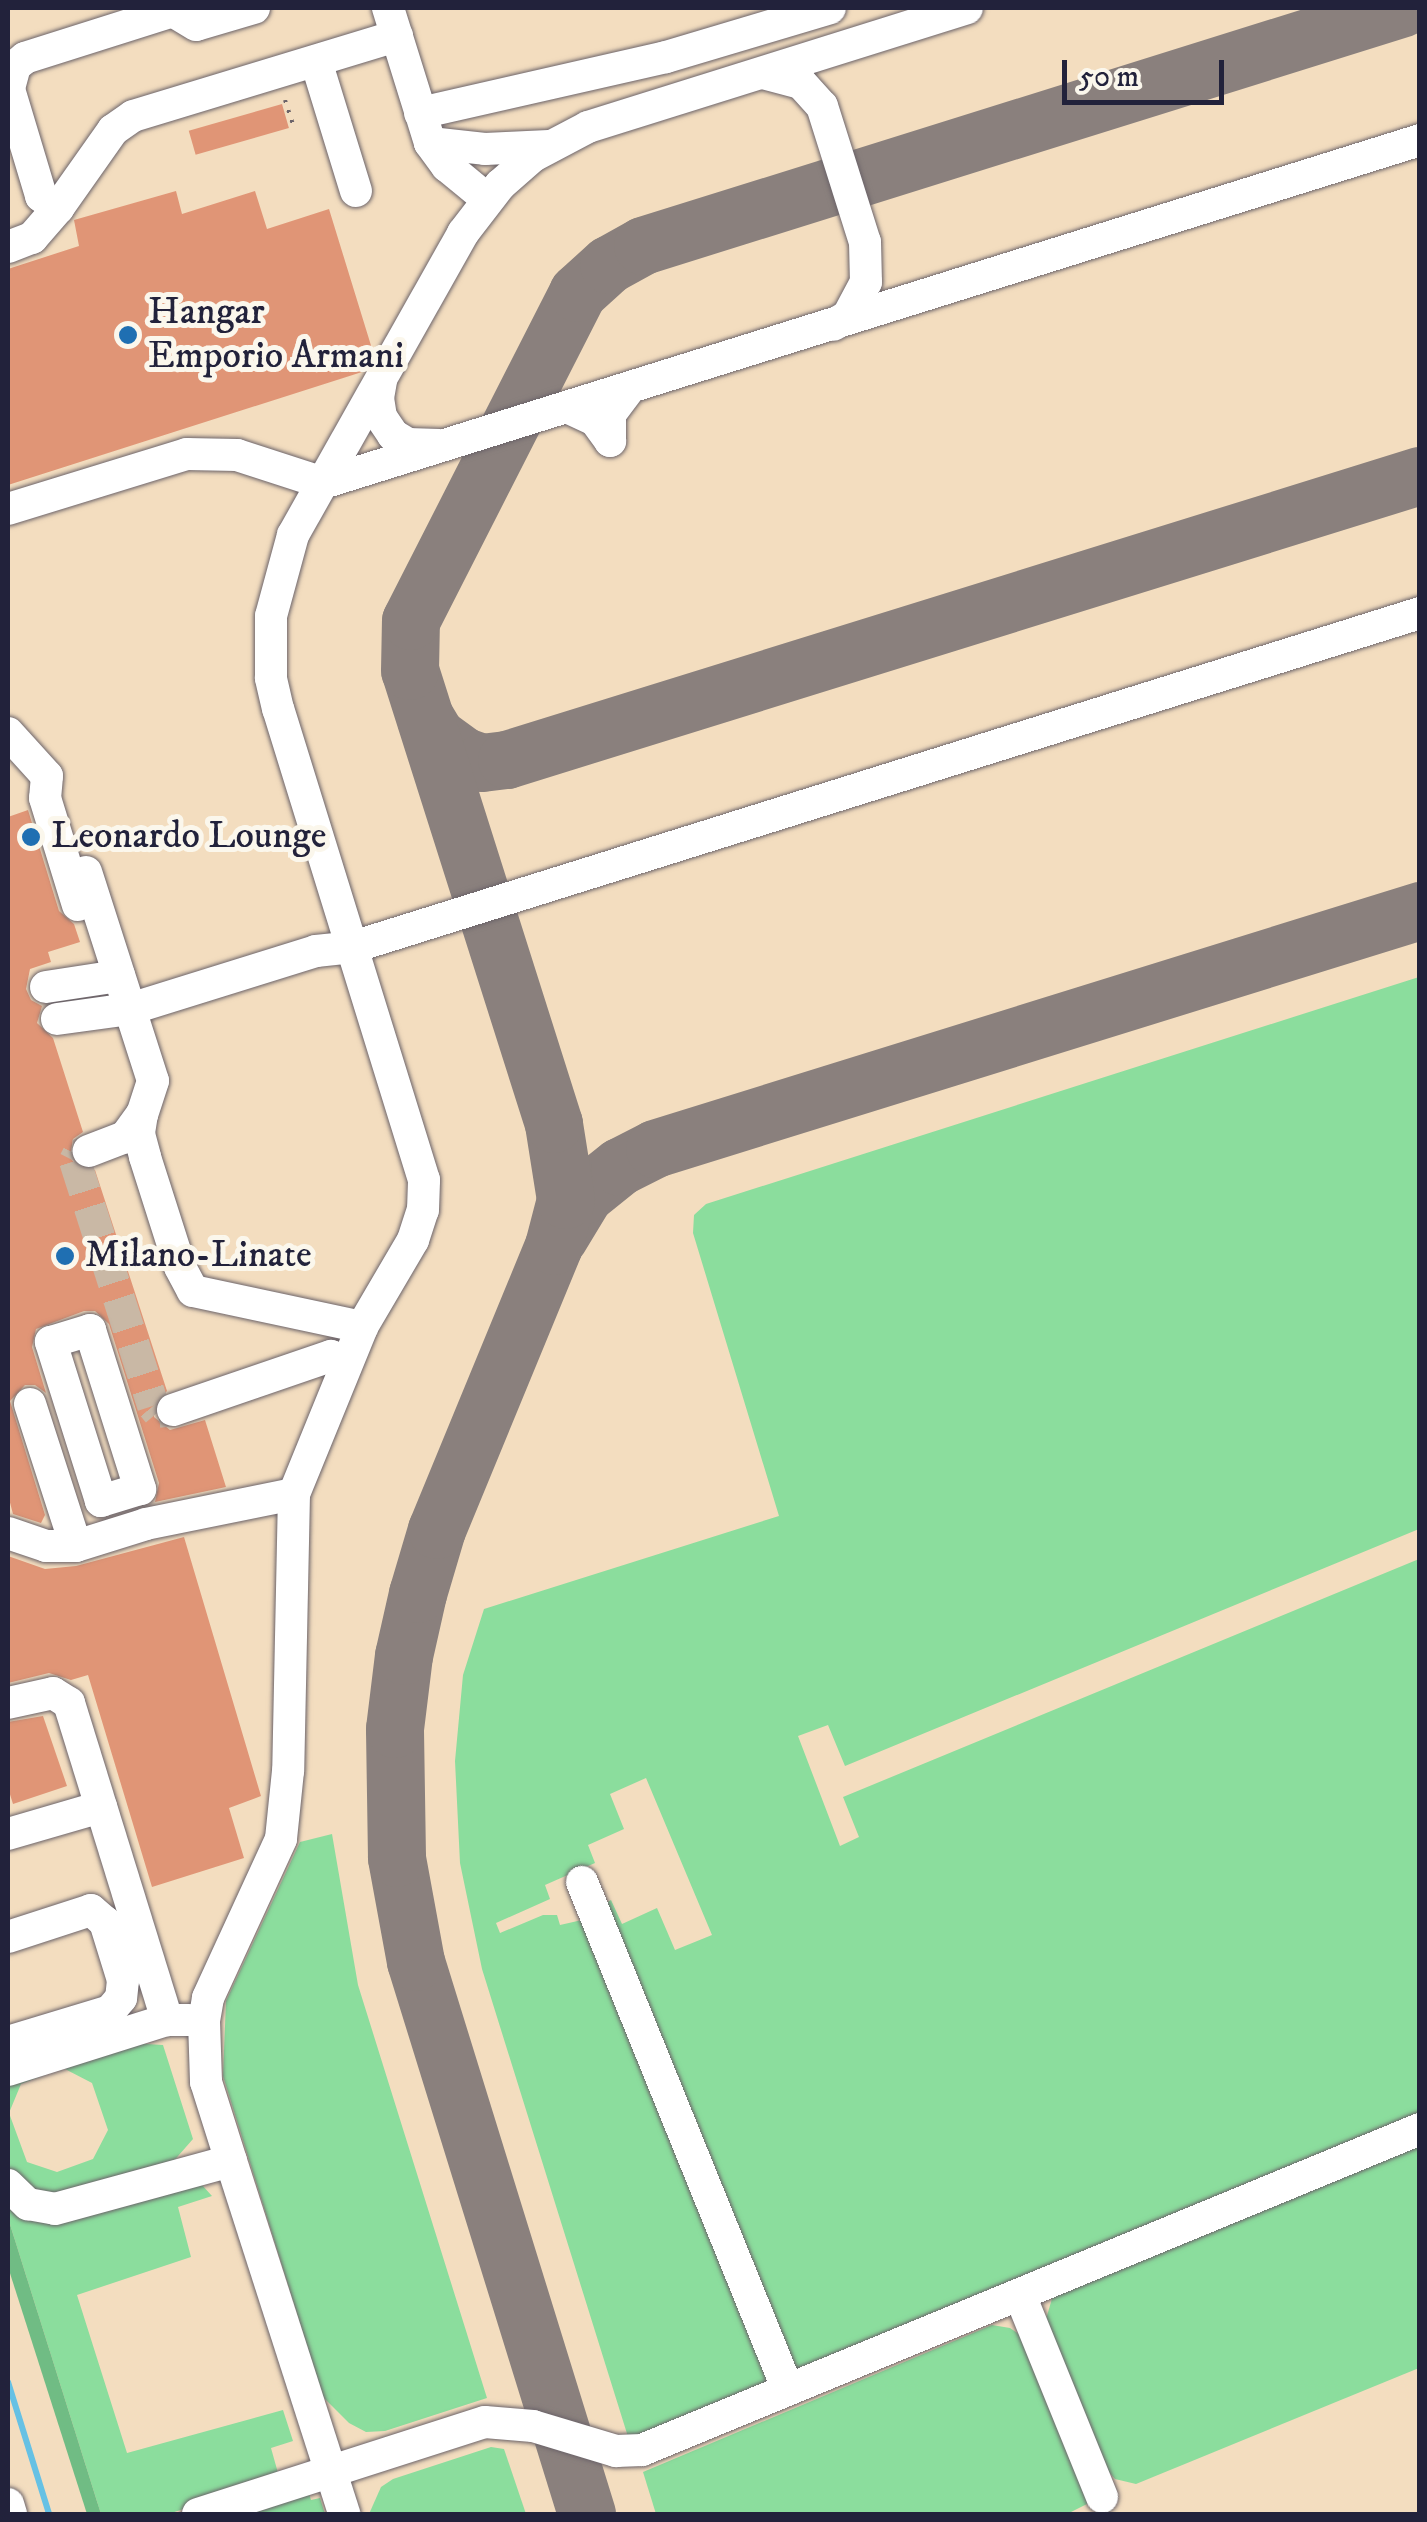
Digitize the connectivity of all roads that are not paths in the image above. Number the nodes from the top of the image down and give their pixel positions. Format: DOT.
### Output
graph roads {
  1 [pos="254,8"];
  2 [pos="830,8"];
  3 [pos="967,8"];
  4 [pos="393,22"];
  5 [pos="862,40"];
  6 [pos="316,61"];
  7 [pos="756,74"];
  8 [pos="8,88"];
  9 [pos="828,119"];
  10 [pos="425,128"];
  11 [pos="548,146"];
  12 [pos="1410,147"];
  13 [pos="356,191"];
  14 [pos="487,200"];
  15 [pos="58,208"];
  16 [pos="866,242"];
  17 [pos="8,247"];
  18 [pos="946,290"];
  19 [pos="829,327"];
  20 [pos="383,376"];
  21 [pos="628,390"];
  22 [pos="569,408"];
  23 [pos="458,442"];
  24 [pos="323,483"];
  25 [pos="8,508"];
  26 [pos="1420,614"];
  27 [pos="10,742"];
  28 [pos="47,776"];
  29 [pos="353,947"];
  30 [pos="124,992"];
  31 [pos="134,1126"];
  32 [pos="89,1151"];
  33 [pos="362,1328"];
  34 [pos="346,1364"];
  35 [pos="34,1392"];
  36 [pos="173,1410"];
  37 [pos="294,1494"];
  38 [pos="8,1533"];
  39 [pos="76,1546"];
  40 [pos="8,1703"];
  41 [pos="100,1807"];
  42 [pos="8,1834"];
  43 [pos="582,1882"];
  44 [pos="8,1938"];
  45 [pos="167,2020"];
  46 [pos="204,2020"];
  47 [pos="8,2042"];
  48 [pos="8,2070"];
  49 [pos="1420,2129"];
  50 [pos="231,2160"];
  51 [pos="8,2185"];
  52 [pos="1020,2295"];
  53 [pos="788,2390"];
  54 [pos="330,2472"];
  55 [pos="1102,2498"];
  56 [pos="8,2504"];
  57 [pos="11,2514"];
  58 [pos="198,2514"];
  59 [pos="344,2514"];
  1 -- 8 [label="lane"];
  2 -- 10 [label="lane"];
  3 -- 5 [label="lane"];
  4 -- 6 [label="lane"];
  4 -- 10 [label="lane"];
  5 -- 7 [label="lane"];
  5 -- 9 [label="lane"];
  6 -- 13 [label="lane"];
  6 -- 15 [label="lane"];
  7 -- 9 [label="lane"];
  7 -- 11 [label="lane"];
  8 -- 15 [label="lane"];
  9 -- 16 [label="lane"];
  10 -- 11 [label="lane"];
  10 -- 14 [label="lane"];
  11 -- 14 [label="lane"];
  12 -- 18 [label="lane"];
  14 -- 20 [label="lane"];
  15 -- 17 [label="lane"];
  16 -- 18 [label="lane"];
  16 -- 19 [label="lane"];
  18 -- 19 [label="lane"];
  19 -- 21 [label="lane"];
  20 -- 23 [label="lane"];
  20 -- 24 [label="lane"];
  21 -- 22 [label="lane"];
  21 -- 22 [label="lane"];
  22 -- 23 [label="lane"];
  23 -- 24 [label="lane"];
  24 -- 25 [label="lane"];
  24 -- 29 [label="lane"];
  26 -- 29 [label="lane"];
  27 -- 28 [label="lane"];
  28 -- 30 [label="lane"];
  28 -- 30 [label="lane"];
  29 -- 30 [label="lane"];
  29 -- 33 [label="lane"];
  30 -- 30 [label="lane"];
  30 -- 31 [label="lane"];
  31 -- 32 [label="lane"];
  31 -- 33 [label="lane"];
  33 -- 34 [label="lane"];
  34 -- 36 [label="lane"];
  34 -- 37 [label="lane"];
  35 -- 35 [label="lane"];
  35 -- 39 [label="lane"];
  37 -- 39 [label="lane"];
  37 -- 46 [label="lane"];
  38 -- 39 [label="lane"];
  40 -- 41 [label="lane"];
  41 -- 42 [label="lane"];
  41 -- 45 [label="lane"];
  43 -- 53 [label="lane"];
  44 -- 47 [label="lane"];
  45 -- 46 [label="lane"];
  45 -- 48 [label="lane"];
  46 -- 50 [label="lane"];
  49 -- 52 [label="lane"];
  50 -- 51 [label="lane"];
  50 -- 54 [label="lane"];
  52 -- 53 [label="lane"];
  52 -- 55 [label="lane"];
  53 -- 54 [label="lane"];
  54 -- 58 [label="lane"];
  54 -- 59 [label="lane"];
  56 -- 57 [label="lane"];
}
